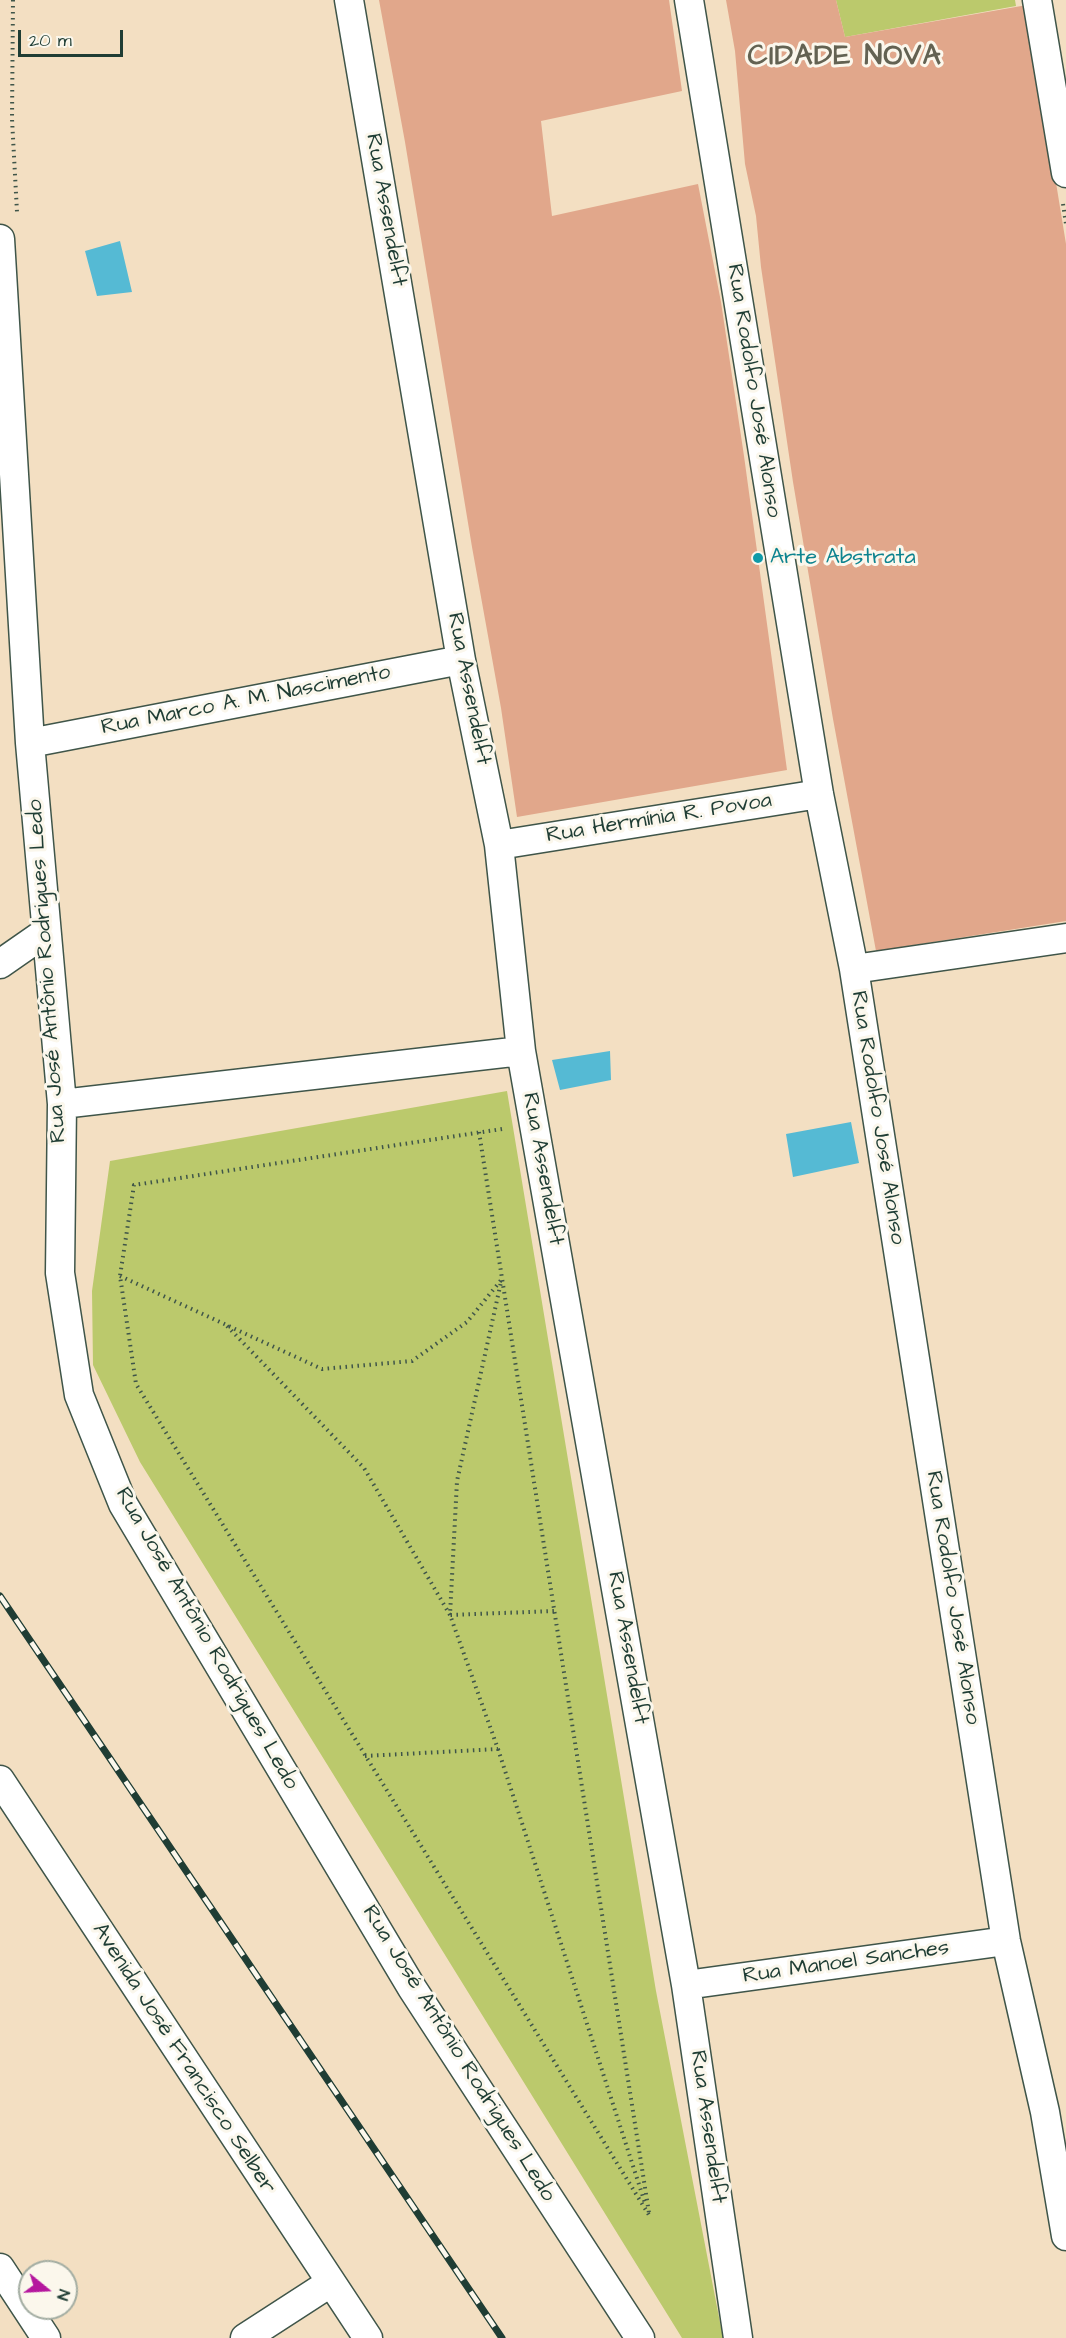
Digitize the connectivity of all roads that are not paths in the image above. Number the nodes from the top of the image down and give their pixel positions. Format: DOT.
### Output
graph roads {
  1 [pos="349,0"];
  2 [pos="689,0"];
  3 [pos="1037,0"];
  4 [pos="1066,173"];
  5 [pos="0,239"];
  6 [pos="462,660"];
  7 [pos="30,743"];
  8 [pos="819,794"];
  9 [pos="499,845"];
  10 [pos="46,932"];
  11 [pos="1066,938"];
  12 [pos="0,964"];
  13 [pos="854,969"];
  14 [pos="521,1051"];
  15 [pos="62,1104"];
  16 [pos="0,1780"];
  17 [pos="1006,1941"];
  18 [pos="686,1985"];
  19 [pos="1055,2110"];
  20 [pos="1066,2236"];
  21 [pos="0,2268"];
  22 [pos="330,2283"];
  23 [pos="46,2338"];
  24 [pos="245,2338"];
  25 [pos="368,2338"];
  26 [pos="640,2338"];
  27 [pos="738,2338"];
  1 -- 6 [label="street, Rua Assendelft"];
  2 -- 8 [label="street, Rua Rodolfo José Alonso"];
  3 -- 4 [label="street"];
  5 -- 7 [label="street, Rua José Antônio Rodrigues Ledo"];
  6 -- 7 [label="street, Rua Marco A. M. Nascimento"];
  6 -- 9 [label="street, Rua Assendelft"];
  7 -- 10 [label="street, Rua José Antônio Rodrigues Ledo"];
  8 -- 9 [label="street, Rua Hermínia R. Povoa"];
  8 -- 13 [label="street, Rua Rodolfo José Alonso"];
  9 -- 14 [label="street, Rua Assendelft"];
  10 -- 12 [label="street"];
  10 -- 15 [label="street, Rua José Antônio Rodrigues Ledo"];
  11 -- 13 [label="street"];
  13 -- 17 [label="street, Rua Rodolfo José Alonso"];
  14 -- 15 [label="street"];
  14 -- 18 [label="street, Rua Assendelft"];
  15 -- 26 [label="street, Rua José Antônio Rodrigues Ledo"];
  16 -- 22 [label="street, Avenida José Francisco Selber"];
  17 -- 18 [label="street, Rua Manoel Sanches"];
  17 -- 19 [label="street, Rua Rodolfo José Alonso"];
  18 -- 27 [label="street, Rua Assendelft"];
  19 -- 20 [label="street, Rua Rodolfo José Alonso"];
  21 -- 23 [label="street"];
  22 -- 24 [label="street"];
  22 -- 25 [label="street, Avenida José Francisco Selber"];
}
